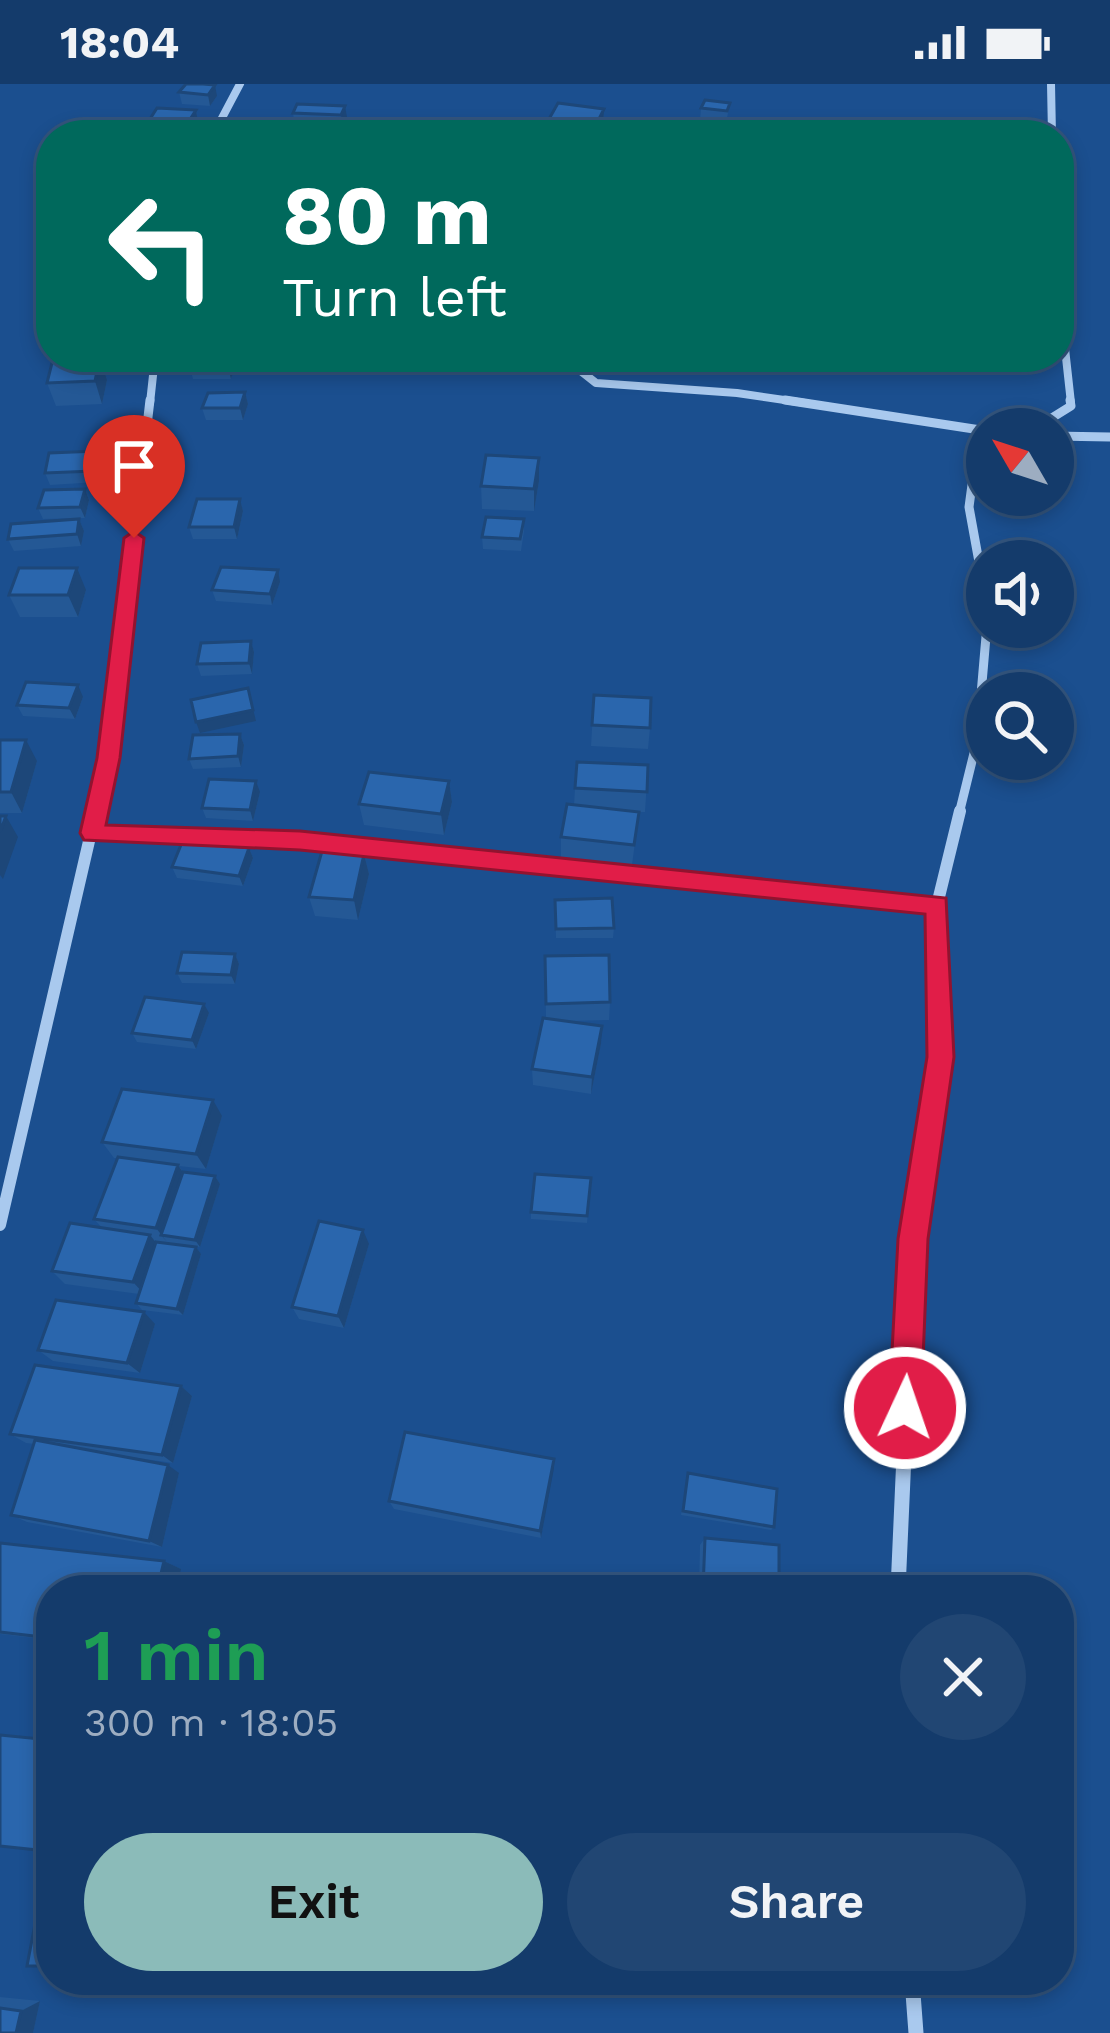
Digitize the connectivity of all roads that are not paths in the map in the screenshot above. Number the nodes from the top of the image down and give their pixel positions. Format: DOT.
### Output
graph roads {
  1 [pos="240,84"];
  2 [pos="1051,84"];
  3 [pos="221,120"];
  4 [pos="1052,120"];
  5 [pos="152,372"];
  6 [pos="583,372"];
  7 [pos="1067,372"];
  8 [pos="1068,408"];
  9 [pos="966,427"];
  10 [pos="1074,436"];
  11 [pos="1110,437"];
  12 [pos="985,648"];
  13 [pos="92,833"];
  14 [pos="938,905"];
  15 [pos="0,1225"];
  16 [pos="899,1575"];
  17 [pos="913,1995"];
  18 [pos="916,2033"];
  1 -- 3 [label="street"];
  2 -- 4 [label="street"];
  5 -- 13 [label="street"];
  6 -- 9 [label="street"];
  7 -- 8 [label="street"];
  10 -- 11 [label="street"];
  12 -- 14 [label="street"];
  13 -- 14 [label="street"];
  13 -- 15 [label="street"];
  14 -- 16 [label="street"];
  17 -- 18 [label="street"];
}
